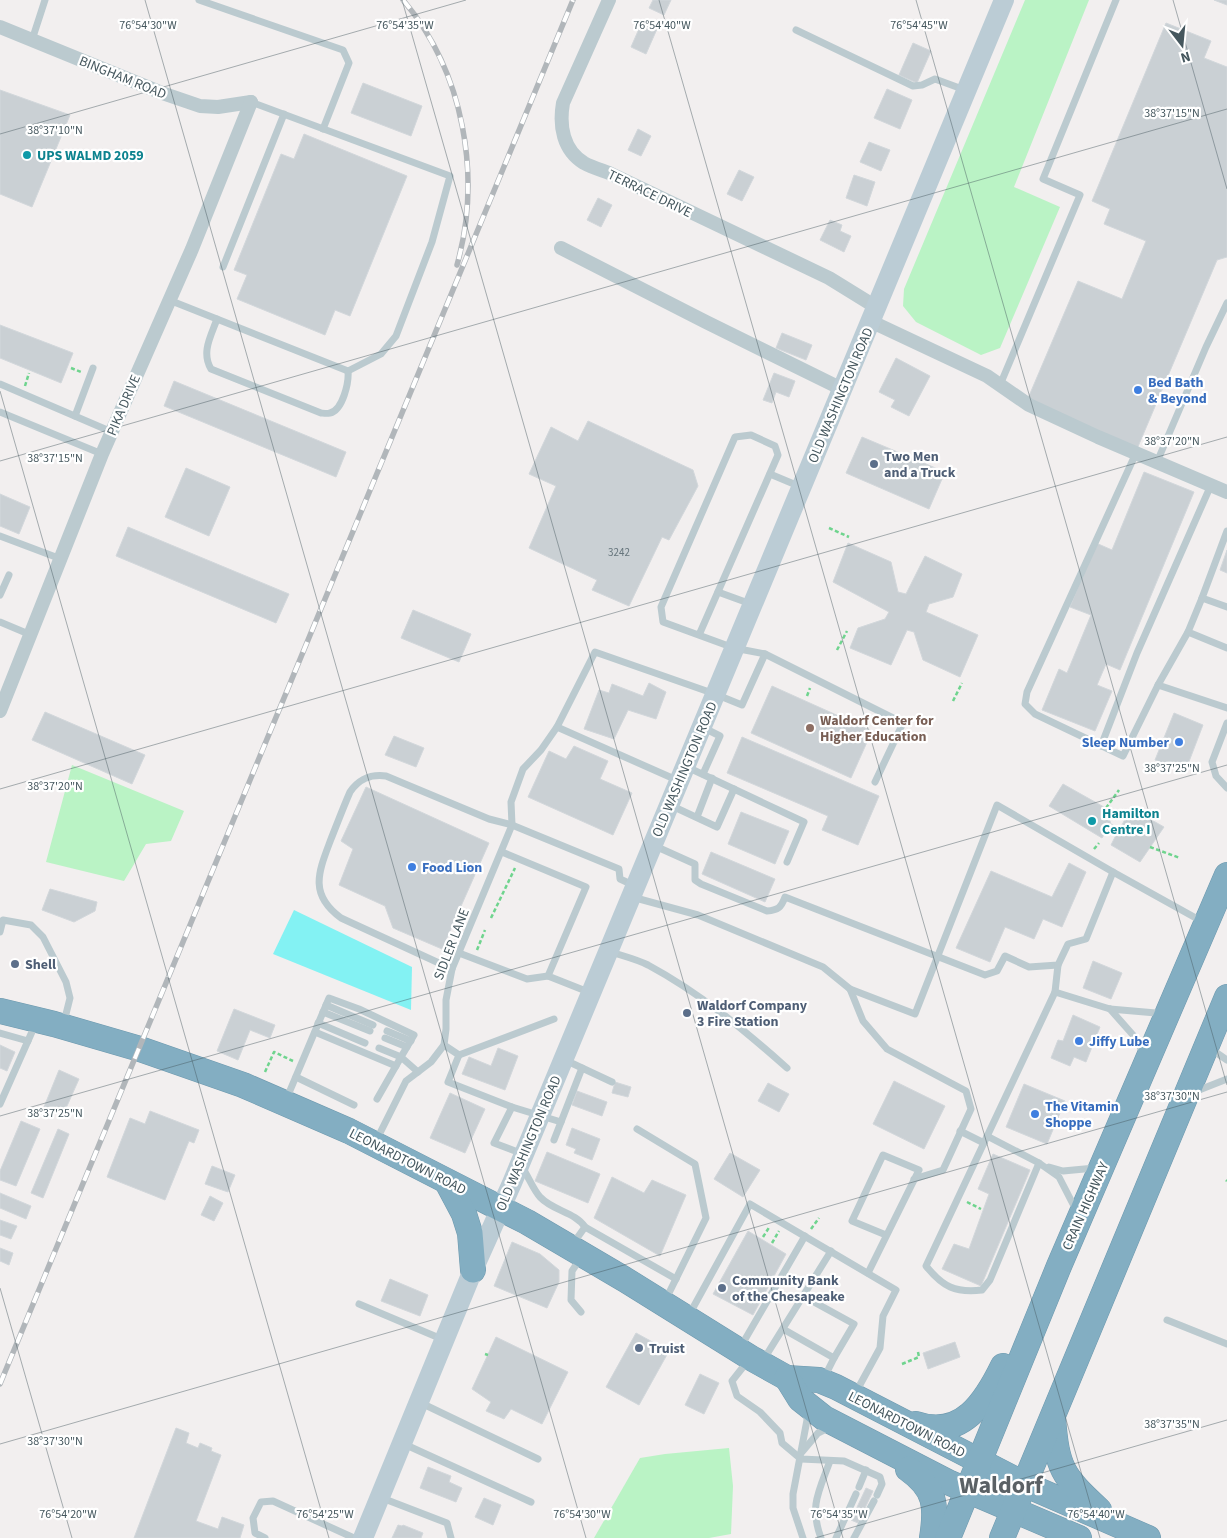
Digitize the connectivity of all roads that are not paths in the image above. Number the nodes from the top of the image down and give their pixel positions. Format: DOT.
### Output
graph roads {
  1 [pos="45,0"];
  2 [pos="199,0"];
  3 [pos="609,0"];
  4 [pos="1004,0"];
  5 [pos="1116,0"];
  6 [pos="0,27"];
  7 [pos="796,30"];
  8 [pos="32,40"];
  9 [pos="966,91"];
  10 [pos="251,102"];
  11 [pos="284,114"];
  12 [pos="323,128"];
  13 [pos="562,248"];
  14 [pos="223,267"];
  15 [pos="169,300"];
  16 [pos="1227,303"];
  17 [pos="873,314"];
  18 [pos="217,319"];
  19 [pos="93,368"];
  20 [pos="348,371"];
  21 [pos="0,384"];
  22 [pos="1000,385"];
  23 [pos="842,389"];
  24 [pos="0,412"];
  25 [pos="75,416"];
  26 [pos="112,432"];
  27 [pos="102,454"];
  28 [pos="1136,454"];
  29 [pos="1157,462"];
  30 [pos="770,474"];
  31 [pos="1211,485"];
  32 [pos="802,487"];
  33 [pos="1227,492"];
  34 [pos="1227,531"];
  35 [pos="0,536"];
  36 [pos="61,559"];
  37 [pos="8,575"];
  38 [pos="718,592"];
  39 [pos="0,595"];
  40 [pos="1202,598"];
  41 [pos="752,604"];
  42 [pos="1227,607"];
  43 [pos="0,622"];
  44 [pos="1188,632"];
  45 [pos="31,635"];
  46 [pos="700,635"];
  47 [pos="734,648"];
  48 [pos="1227,648"];
  49 [pos="765,654"];
  50 [pos="1158,685"];
  51 [pos="716,694"];
  52 [pos="1,706"];
  53 [pos="1227,708"];
  54 [pos="1227,723"];
  55 [pos="557,727"];
  56 [pos="1101,746"];
  57 [pos="689,774"];
  58 [pos="712,778"];
  59 [pos="875,782"];
  60 [pos="1227,788"];
  61 [pos="734,789"];
  62 [pos="669,805"];
  63 [pos="697,817"];
  64 [pos="512,825"];
  65 [pos="652,845"];
  66 [pos="502,852"];
  67 [pos="787,862"];
  68 [pos="1113,872"];
  69 [pos="1227,875"];
  70 [pos="633,891"];
  71 [pos="1206,924"];
  72 [pos="0,932"];
  73 [pos="608,951"];
  74 [pos="459,953"];
  75 [pos="938,957"];
  76 [pos="1058,965"];
  77 [pos="452,969"];
  78 [pos="548,976"];
  79 [pos="850,989"];
  80 [pos="1055,992"];
  81 [pos="591,993"];
  82 [pos="1227,997"];
  83 [pos="325,1008"];
  84 [pos="1170,1008"];
  85 [pos="1110,1010"];
  86 [pos="0,1011"];
  87 [pos="554,1019"];
  88 [pos="318,1023"];
  89 [pos="63,1027"];
  90 [pos="372,1028"];
  91 [pos="32,1031"];
  92 [pos="315,1032"];
  93 [pos="0,1033"];
  94 [pos="386,1034"];
  95 [pos="365,1043"];
  96 [pos="409,1044"];
  97 [pos="444,1044"];
  98 [pos="1207,1046"];
  99 [pos="380,1048"];
  100 [pos="459,1055"];
  101 [pos="401,1057"];
  102 [pos="563,1060"];
  103 [pos="1227,1060"];
  104 [pos="1147,1061"];
  105 [pos="396,1066"];
  106 [pos="582,1068"];
  107 [pos="787,1068"];
  108 [pos="418,1072"];
  109 [pos="296,1076"];
  110 [pos="1227,1079"];
  111 [pos="612,1082"];
  112 [pos="1187,1094"];
  113 [pos="377,1099"];
  114 [pos="285,1103"];
  115 [pos="0,1104"];
  116 [pos="354,1105"];
  117 [pos="512,1107"];
  118 [pos="540,1116"];
  119 [pos="561,1122"];
  120 [pos="637,1129"];
  121 [pos="960,1131"];
  122 [pos="554,1140"];
  123 [pos="985,1140"];
  124 [pos="374,1144"];
  125 [pos="522,1159"];
  126 [pos="1040,1164"];
  127 [pos="914,1179"];
  128 [pos="1097,1179"];
  129 [pos="447,1182"];
  130 [pos="501,1208"];
  131 [pos="1079,1216"];
  132 [pos="585,1227"];
  133 [pos="886,1235"];
  134 [pos="805,1236"];
  135 [pos="577,1250"];
  136 [pos="831,1251"];
  137 [pos="473,1270"];
  138 [pos="868,1273"];
  139 [pos="676,1279"];
  140 [pos="803,1296"];
  141 [pos="358,1304"];
  142 [pos="664,1304"];
  143 [pos="580,1312"];
  144 [pos="687,1318"];
  145 [pos="1167,1320"];
  146 [pos="783,1329"];
  147 [pos="444,1340"];
  148 [pos="1227,1344"];
  149 [pos="750,1357"];
  150 [pos="834,1358"];
  151 [pos="786,1378"];
  152 [pos="822,1382"];
  153 [pos="854,1396"];
  154 [pos="419,1401"];
  155 [pos="806,1403"];
  156 [pos="885,1412"];
  157 [pos="1053,1415"];
  158 [pos="836,1424"];
  159 [pos="402,1443"];
  160 [pos="872,1443"];
  161 [pos="801,1456"];
  162 [pos="538,1459"];
  163 [pos="830,1461"];
  164 [pos="980,1461"];
  165 [pos="866,1470"];
  166 [pos="1024,1484"];
  167 [pos="968,1491"];
  168 [pos="380,1497"];
  169 [pos="531,1502"];
  170 [pos="1013,1510"];
  171 [pos="1112,1522"];
  172 [pos="265,1538"];
  173 [pos="354,1538"];
  174 [pos="363,1538"];
  175 [pos="451,1538"];
  176 [pos="803,1538"];
  177 [pos="821,1538"];
  178 [pos="836,1538"];
  179 [pos="854,1538"];
  180 [pos="932,1538"];
  181 [pos="948,1538"];
  182 [pos="1002,1538"];
  183 [pos="1079,1538"];
  184 [pos="1148,1538"];
  1 -- 8 [label="lane"];
  2 -- 12 [label="lane"];
  3 -- 17 [label="street, TERRACE DRIVE"];
  4 -- 9 [label="main road, OLD WASHINGTON ROAD"];
  5 -- 22 [label="lane"];
  6 -- 8 [label="street, BINGHAM ROAD"];
  7 -- 9 [label="lane"];
  8 -- 10 [label="street, BINGHAM ROAD"];
  9 -- 17 [label="main road, OLD WASHINGTON ROAD"];
  10 -- 11 [label="lane"];
  10 -- 15 [label="street, PIKA DRIVE"];
  11 -- 12 [label="lane"];
  11 -- 14 [label="lane"];
  12 -- 20 [label="lane"];
  13 -- 23 [label="street"];
  15 -- 18 [label="lane"];
  15 -- 26 [label="street, PIKA DRIVE"];
  16 -- 29 [label="lane"];
  17 -- 22 [label="street, TERRACE DRIVE"];
  17 -- 23 [label="main road, OLD WASHINGTON ROAD"];
  18 -- 20 [label="lane"];
  18 -- 20 [label="lane"];
  19 -- 25 [label="lane"];
  21 -- 25 [label="lane"];
  22 -- 28 [label="street, TERRACE DRIVE"];
  23 -- 32 [label="main road, OLD WASHINGTON ROAD"];
  24 -- 27 [label="lane"];
  25 -- 26 [label="lane"];
  26 -- 27 [label="street, PIKA DRIVE"];
  27 -- 36 [label="street, PIKA DRIVE"];
  28 -- 29 [label="street, TERRACE DRIVE"];
  28 -- 56 [label="lane"];
  29 -- 31 [label="street, TERRACE DRIVE"];
  30 -- 32 [label="lane"];
  30 -- 38 [label="lane"];
  30 -- 46 [label="lane"];
  31 -- 33 [label="street, TERRACE DRIVE"];
  31 -- 56 [label="lane"];
  32 -- 41 [label="main road, OLD WASHINGTON ROAD"];
  34 -- 40 [label="lane"];
  35 -- 36 [label="lane"];
  36 -- 45 [label="street, PIKA DRIVE"];
  37 -- 39 [label="lane"];
  38 -- 41 [label="lane"];
  38 -- 46 [label="lane"];
  40 -- 42 [label="lane"];
  40 -- 44 [label="lane"];
  41 -- 47 [label="main road, OLD WASHINGTON ROAD"];
  43 -- 45 [label="lane"];
  44 -- 48 [label="lane"];
  44 -- 50 [label="lane"];
  45 -- 52 [label="street, PIKA DRIVE"];
  46 -- 47 [label="lane"];
  47 -- 49 [label="lane"];
  47 -- 51 [label="main road, OLD WASHINGTON ROAD"];
  49 -- 51 [label="lane"];
  49 -- 59 [label="lane"];
  50 -- 53 [label="lane"];
  50 -- 56 [label="lane"];
  51 -- 55 [label="lane"];
  51 -- 57 [label="main road, OLD WASHINGTON ROAD"];
  54 -- 60 [label="lane"];
  55 -- 57 [label="lane"];
  55 -- 64 [label="lane"];
  57 -- 58 [label="lane"];
  57 -- 62 [label="main road, OLD WASHINGTON ROAD"];
  58 -- 61 [label="lane"];
  58 -- 63 [label="lane"];
  61 -- 63 [label="lane"];
  61 -- 67 [label="lane"];
  62 -- 63 [label="lane"];
  62 -- 65 [label="main road, OLD WASHINGTON ROAD"];
  64 -- 66 [label="lane, SIDLER LANE"];
  64 -- 70 [label="lane"];
  64 -- 77 [label="lane"];
  65 -- 70 [label="main road, OLD WASHINGTON ROAD"];
  65 -- 75 [label="lane"];
  66 -- 74 [label="lane, SIDLER LANE"];
  66 -- 78 [label="lane"];
  68 -- 71 [label="lane"];
  68 -- 75 [label="lane"];
  68 -- 76 [label="lane"];
  69 -- 71 [label="highway, CRAIN HIGHWAY"];
  70 -- 73 [label="main road, OLD WASHINGTON ROAD"];
  70 -- 79 [label="lane"];
  71 -- 84 [label="highway, CRAIN HIGHWAY"];
  72 -- 89 [label="lane"];
  73 -- 81 [label="main road, OLD WASHINGTON ROAD"];
  73 -- 107 [label="lane"];
  74 -- 77 [label="lane, SIDLER LANE"];
  74 -- 78 [label="lane"];
  75 -- 76 [label="lane"];
  75 -- 79 [label="lane"];
  76 -- 80 [label="lane"];
  77 -- 97 [label="lane, SIDLER LANE"];
  78 -- 81 [label="lane"];
  79 -- 121 [label="lane"];
  80 -- 85 [label="lane"];
  80 -- 123 [label="lane"];
  81 -- 102 [label="main road, OLD WASHINGTON ROAD"];
  82 -- 98 [label="highway"];
  83 -- 88 [label="lane"];
  83 -- 90 [label="lane"];
  83 -- 96 [label="lane"];
  84 -- 85 [label="lane"];
  84 -- 104 [label="highway, CRAIN HIGHWAY"];
  85 -- 104 [label="lane"];
  86 -- 91 [label="highway, LEONARDTOWN ROAD"];
  87 -- 100 [label="lane"];
  88 -- 92 [label="lane"];
  88 -- 95 [label="lane"];
  89 -- 91 [label="highway, LEONARDTOWN ROAD"];
  89 -- 114 [label="highway, LEONARDTOWN ROAD"];
  91 -- 93 [label="lane"];
  91 -- 115 [label="lane"];
  92 -- 105 [label="lane"];
  92 -- 109 [label="lane"];
  94 -- 96 [label="lane"];
  96 -- 101 [label="lane"];
  97 -- 100 [label="lane"];
  97 -- 108 [label="lane"];
  98 -- 103 [label="lane"];
  98 -- 112 [label="highway"];
  99 -- 101 [label="lane"];
  100 -- 117 [label="lane"];
  101 -- 105 [label="lane"];
  101 -- 108 [label="lane"];
  102 -- 106 [label="lane"];
  102 -- 118 [label="main road, OLD WASHINGTON ROAD"];
  104 -- 128 [label="highway, CRAIN HIGHWAY"];
  105 -- 113 [label="lane"];
  106 -- 111 [label="lane"];
  106 -- 119 [label="lane"];
  108 -- 124 [label="lane"];
  109 -- 114 [label="lane"];
  109 -- 116 [label="lane"];
  110 -- 112 [label="lane"];
  112 -- 157 [label="highway"];
  114 -- 124 [label="highway, LEONARDTOWN ROAD"];
  117 -- 118 [label="lane"];
  117 -- 125 [label="lane"];
  118 -- 119 [label="lane"];
  118 -- 125 [label="main road, OLD WASHINGTON ROAD"];
  119 -- 122 [label="lane"];
  120 -- 139 [label="lane"];
  121 -- 123 [label="lane"];
  121 -- 127 [label="lane"];
  123 -- 126 [label="lane"];
  123 -- 126 [label="lane"];
  124 -- 129 [label="highway, LEONARDTOWN ROAD"];
  125 -- 130 [label="main road, OLD WASHINGTON ROAD"];
  125 -- 132 [label="lane"];
  126 -- 128 [label="lane"];
  126 -- 131 [label="lane"];
  127 -- 133 [label="lane"];
  127 -- 133 [label="lane"];
  128 -- 131 [label="highway"];
  128 -- 164 [label="highway, CRAIN HIGHWAY"];
  129 -- 130 [label="highway, LEONARDTOWN ROAD"];
  129 -- 137 [label="highway"];
  130 -- 135 [label="highway, LEONARDTOWN ROAD"];
  130 -- 137 [label="main road, OLD WASHINGTON ROAD"];
  131 -- 156 [label="highway"];
  132 -- 135 [label="lane"];
  132 -- 139 [label="lane"];
  133 -- 138 [label="lane"];
  134 -- 136 [label="lane"];
  134 -- 144 [label="lane"];
  134 -- 149 [label="lane"];
  135 -- 142 [label="highway, LEONARDTOWN ROAD"];
  135 -- 143 [label="lane"];
  136 -- 138 [label="lane"];
  136 -- 140 [label="lane"];
  137 -- 147 [label="main road, OLD WASHINGTON ROAD"];
  138 -- 153 [label="lane"];
  139 -- 142 [label="lane"];
  140 -- 146 [label="lane"];
  140 -- 150 [label="lane"];
  141 -- 147 [label="lane"];
  142 -- 144 [label="highway, LEONARDTOWN ROAD"];
  144 -- 149 [label="highway, LEONARDTOWN ROAD"];
  145 -- 148 [label="lane"];
  146 -- 149 [label="lane"];
  146 -- 150 [label="lane"];
  147 -- 154 [label="main road, OLD WASHINGTON ROAD"];
  149 -- 151 [label="highway, LEONARDTOWN ROAD"];
  149 -- 161 [label="lane"];
  150 -- 152 [label="lane"];
  151 -- 152 [label="highway, LEONARDTOWN ROAD"];
  151 -- 155 [label="highway, LEONARDTOWN ROAD"];
  152 -- 153 [label="highway, LEONARDTOWN ROAD"];
  153 -- 156 [label="highway, LEONARDTOWN ROAD"];
  154 -- 159 [label="main road, OLD WASHINGTON ROAD"];
  154 -- 162 [label="lane"];
  155 -- 158 [label="highway, LEONARDTOWN ROAD"];
  155 -- 161 [label="lane"];
  156 -- 164 [label="highway, LEONARDTOWN ROAD"];
  157 -- 166 [label="highway"];
  157 -- 171 [label="highway"];
  158 -- 160 [label="highway, LEONARDTOWN ROAD"];
  158 -- 161 [label="lane"];
  159 -- 168 [label="main road, OLD WASHINGTON ROAD"];
  159 -- 169 [label="lane"];
  160 -- 167 [label="highway, LEONARDTOWN ROAD"];
  160 -- 180 [label="highway"];
  161 -- 163 [label="lane"];
  161 -- 176 [label="lane"];
  163 -- 165 [label="lane"];
  163 -- 177 [label="lane"];
  164 -- 166 [label="highway, LEONARDTOWN ROAD"];
  164 -- 167 [label="highway, CRAIN HIGHWAY"];
  165 -- 178 [label="lane"];
  165 -- 179 [label="lane"];
  166 -- 170 [label="highway"];
  166 -- 171 [label="highway, LEONARDTOWN ROAD"];
  167 -- 170 [label="highway, LEONARDTOWN ROAD"];
  167 -- 181 [label="highway, CRAIN HIGHWAY"];
  168 -- 174 [label="main road, OLD WASHINGTON ROAD"];
  168 -- 175 [label="lane"];
  170 -- 182 [label="highway"];
  170 -- 183 [label="highway, LEONARDTOWN ROAD"];
  171 -- 184 [label="highway, LEONARDTOWN ROAD"];
  172 -- 173 [label="lane"];
}
